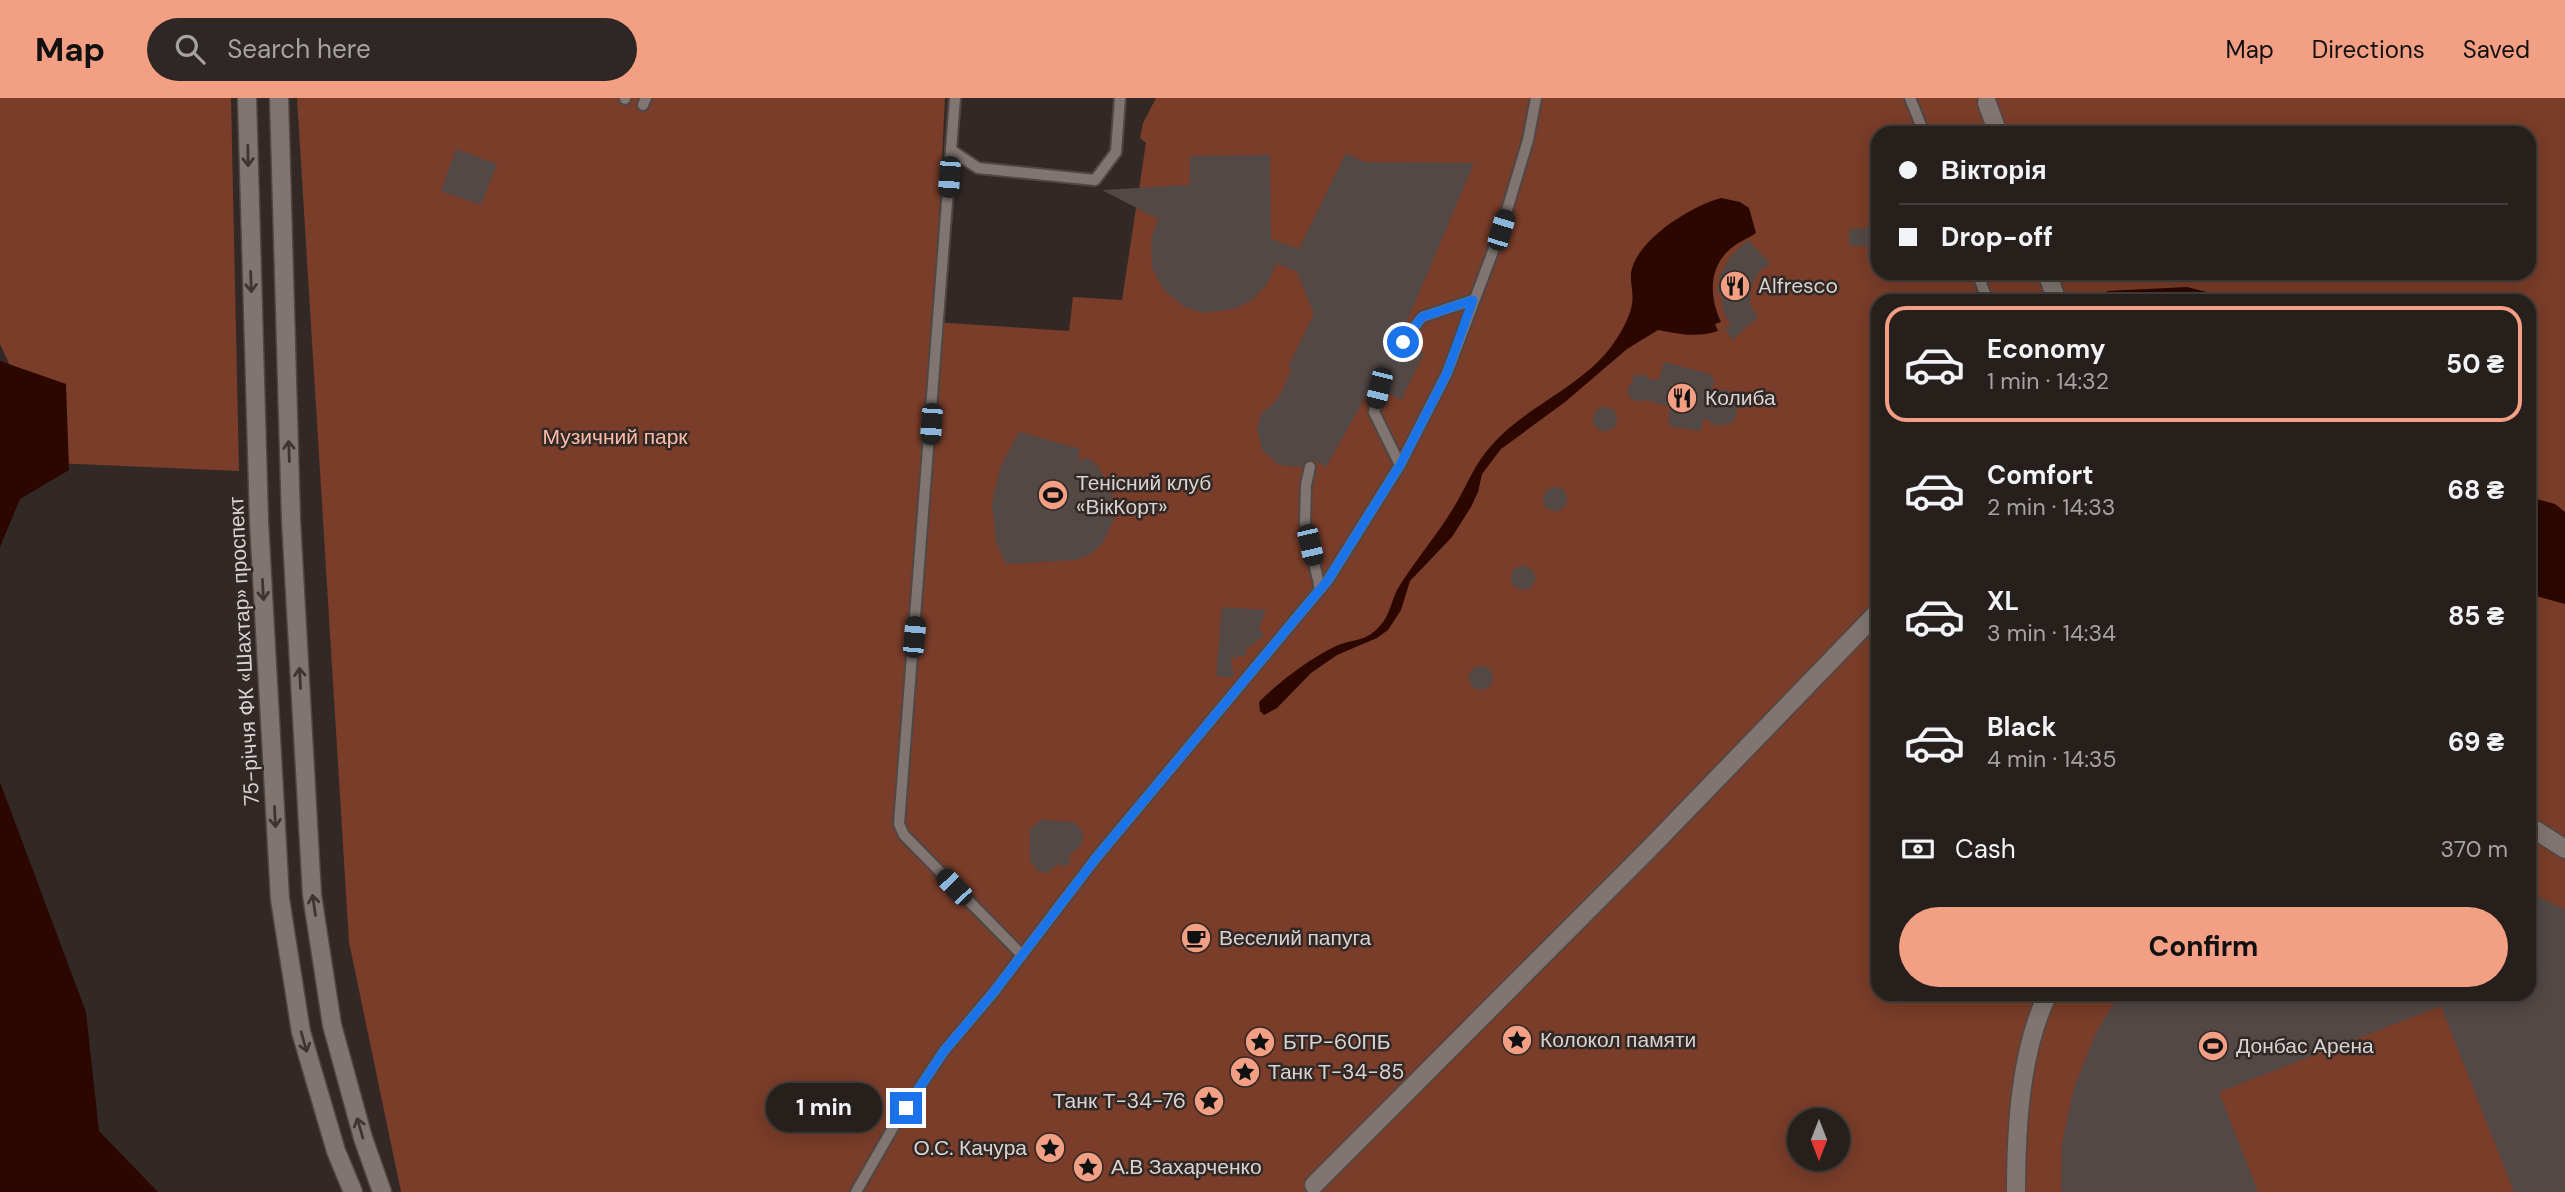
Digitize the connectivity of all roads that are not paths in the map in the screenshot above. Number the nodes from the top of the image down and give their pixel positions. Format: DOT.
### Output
graph roads {
  1 [pos="247,98"];
  2 [pos="279,98"];
  3 [pos="956,98"];
  4 [pos="1120,98"];
  5 [pos="1536,98"];
  6 [pos="1910,98"];
  7 [pos="1987,103"];
  8 [pos="1921,126"];
  9 [pos="1995,126"];
  10 [pos="951,150"];
  11 [pos="1473,300"];
  12 [pos="1403,342"];
  13 [pos="1379,388"];
  14 [pos="1400,465"];
  15 [pos="1310,467"];
  16 [pos="1320,589"];
  17 [pos="1871,619"];
  18 [pos="2536,830"];
  19 [pos="2565,849"];
  20 [pos="1022,955"];
  21 [pos="2044,1001"];
  22 [pos="1314,1185"];
  23 [pos="353,1192"];
  24 [pos="382,1192"];
  25 [pos="856,1192"];
  26 [pos="2016,1192"];
  1 -- 23 [label="main road, 75-річчя ФК «Шахтар» проспект, one-way"];
  24 -- 2 [label="main road, one-way"];
  3 -- 10 [label="lane"];
  4 -- 10 [label="lane"];
  5 -- 11 [label="lane"];
  6 -- 8 [label="lane"];
  7 -- 9 [label="main road"];
  10 -- 20 [label="lane"];
  11 -- 12 [label="lane"];
  11 -- 14 [label="lane"];
  13 -- 14 [label="lane"];
  14 -- 16 [label="lane"];
  15 -- 16 [label="lane"];
  16 -- 20 [label="lane"];
  17 -- 22 [label="main road"];
  18 -- 19 [label="main road"];
  20 -- 25 [label="lane"];
  21 -- 26 [label="main road"];
}
